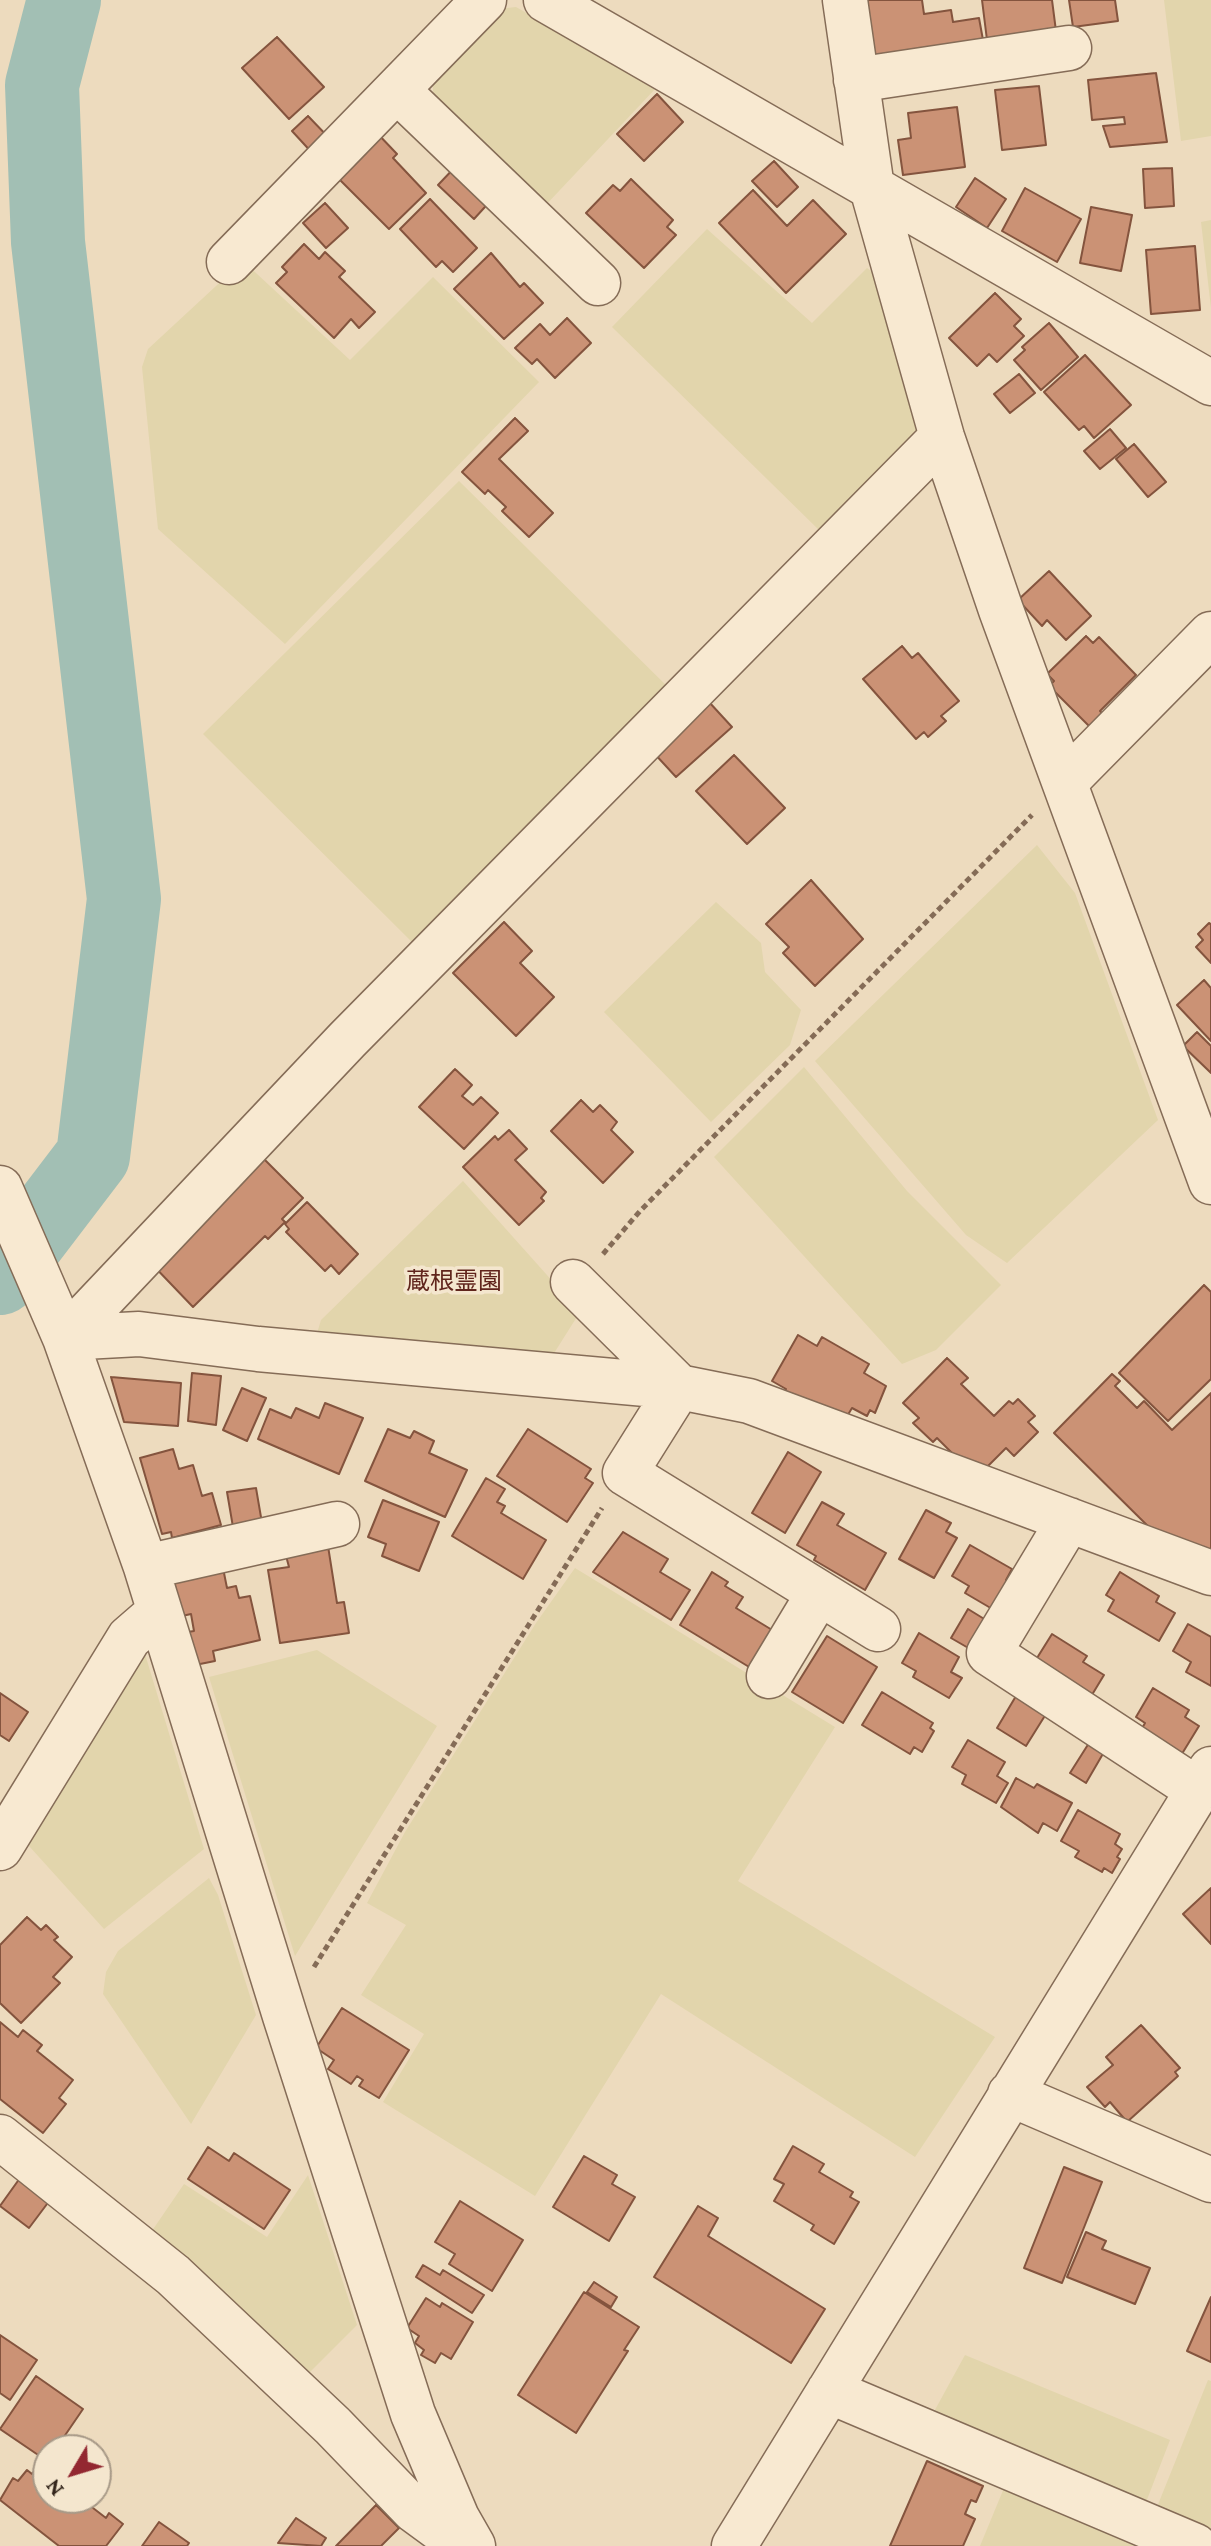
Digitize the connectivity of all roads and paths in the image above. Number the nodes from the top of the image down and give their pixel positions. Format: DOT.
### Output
graph roads {
  1 [pos="484,0"];
  2 [pos="546,0"];
  3 [pos="845,0"];
  4 [pos="1069,48"];
  5 [pos="856,80"];
  6 [pos="397,90"];
  7 [pos="872,188"];
  8 [pos="229,262"];
  9 [pos="598,283"];
  10 [pos="1211,383"];
  11 [pos="942,437"];
  12 [pos="1211,634"];
  13 [pos="1066,781"];
  14 [pos="1211,1182"];
  15 [pos="0,1190"];
  16 [pos="573,1282"];
  17 [pos="65,1338"];
  18 [pos="679,1387"];
  19 [pos="625,1473"];
  20 [pos="1069,1520"];
  21 [pos="337,1524"];
  22 [pos="146,1567"];
  23 [pos="1211,1573"];
  24 [pos="819,1593"];
  25 [pos="159,1612"];
  26 [pos="878,1629"];
  27 [pos="769,1676"];
  28 [pos="1204,1780"];
  29 [pos="0,1848"];
  30 [pos="285,2016"];
  31 [pos="1010,2094"];
  32 [pos="0,2137"];
  33 [pos="1211,2180"];
  34 [pos="829,2391"];
  35 [pos="463,2546"];
  36 [pos="473,2546"];
  37 [pos="734,2546"];
  38 [pos="1195,2546"];
  1 -- 6 [label="street"];
  2 -- 7 [label="street"];
  3 -- 5 [label="street"];
  4 -- 5 [label="street"];
  5 -- 7 [label="street"];
  6 -- 8 [label="street"];
  6 -- 9 [label="street"];
  7 -- 10 [label="street"];
  7 -- 11 [label="street"];
  11 -- 13 [label="street"];
  11 -- 17 [label="street"];
  12 -- 13 [label="street"];
  13 -- 14 [label="street"];
  13 -- 16 [label="path"];
  15 -- 17 [label="street"];
  16 -- 18 [label="street"];
  17 -- 18 [label="street"];
  17 -- 22 [label="street"];
  18 -- 19 [label="street"];
  18 -- 20 [label="street"];
  19 -- 24 [label="street"];
  19 -- 30 [label="path"];
  20 -- 23 [label="street"];
  20 -- 28 [label="street"];
  21 -- 22 [label="street"];
  22 -- 25 [label="street"];
  24 -- 26 [label="street"];
  24 -- 27 [label="street"];
  25 -- 29 [label="street"];
  25 -- 30 [label="street"];
  28 -- 31 [label="street"];
  30 -- 36 [label="street"];
  31 -- 33 [label="street"];
  31 -- 34 [label="street"];
  32 -- 35 [label="street"];
  34 -- 37 [label="street"];
  34 -- 38 [label="street"];
}
